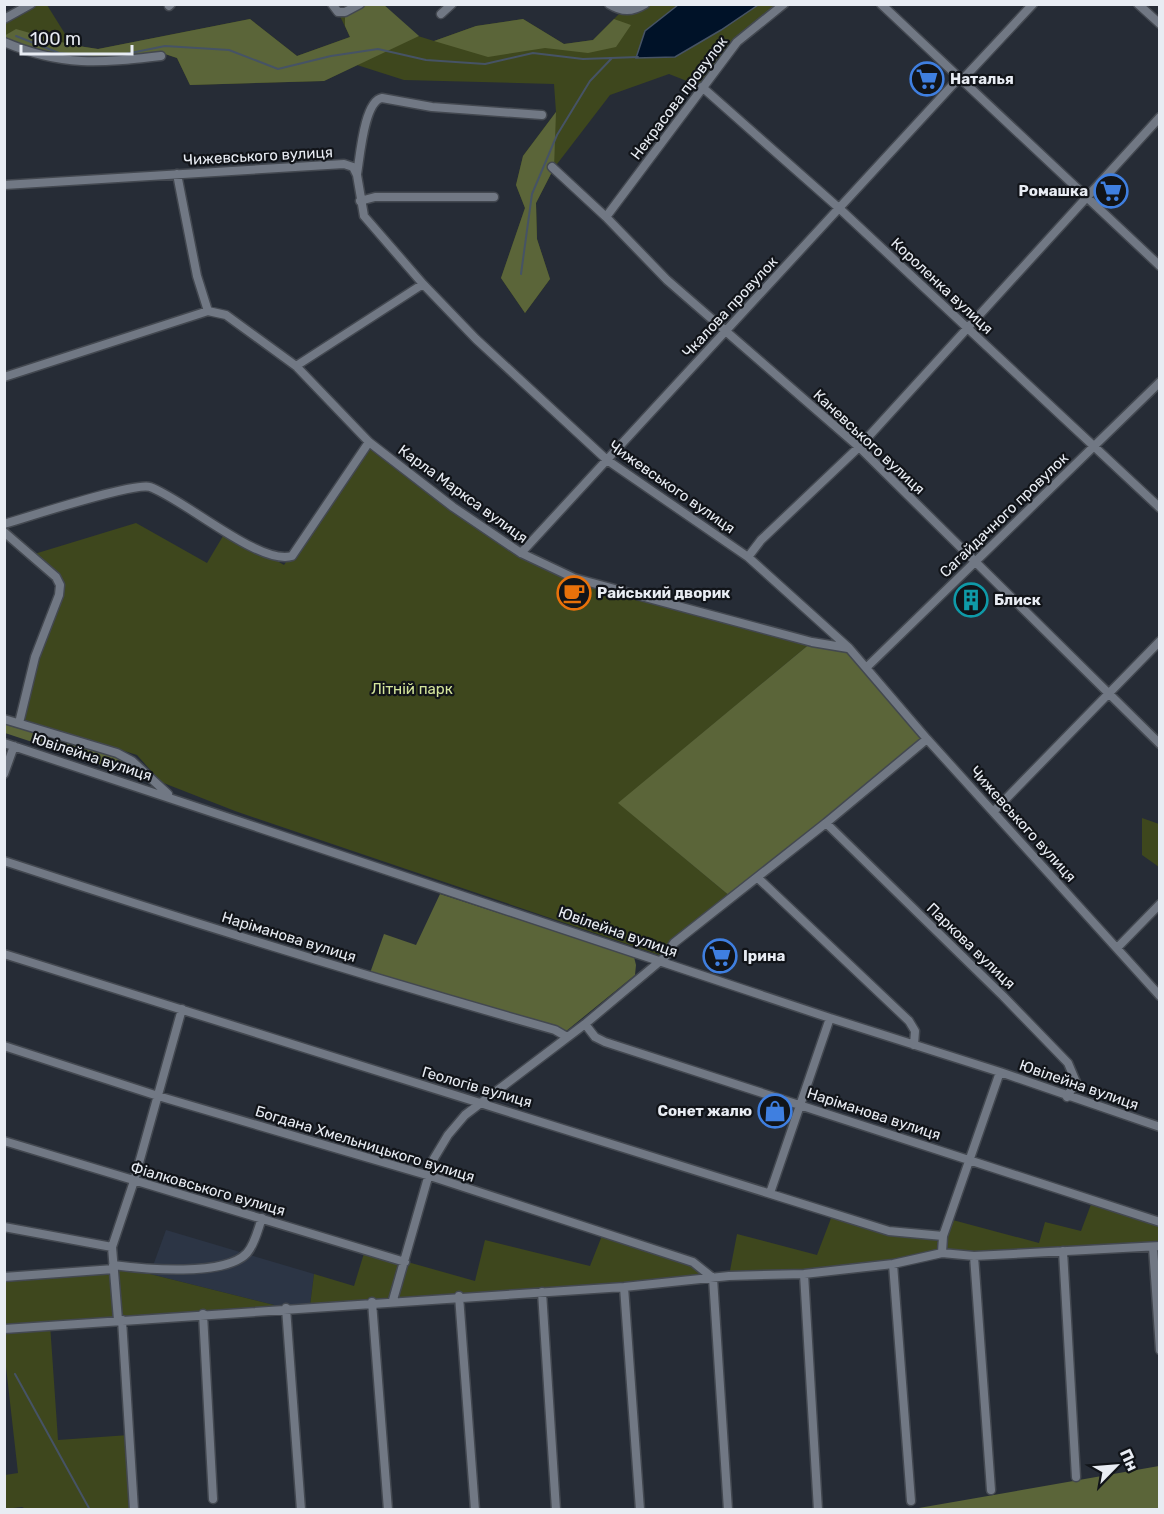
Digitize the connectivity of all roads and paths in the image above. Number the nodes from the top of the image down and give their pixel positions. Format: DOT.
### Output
graph roads {
  1 [pos="31,4"];
  2 [pos="332,4"];
  3 [pos="360,4"];
  4 [pos="452,4"];
  5 [pos="609,4"];
  6 [pos="645,4"];
  7 [pos="784,4"];
  8 [pos="881,4"];
  9 [pos="1033,4"];
  10 [pos="1138,4"];
  11 [pos="441,14"];
  12 [pos="4,19"];
  13 [pos="1160,24"];
  14 [pos="4,42"];
  15 [pos="160,56"];
  16 [pos="960,79"];
  17 [pos="702,87"];
  18 [pos="542,115"];
  19 [pos="1160,117"];
  20 [pos="552,168"];
  21 [pos="177,174"];
  22 [pos="357,175"];
  23 [pos="4,184"];
  24 [pos="1086,196"];
  25 [pos="494,197"];
  26 [pos="360,201"];
  27 [pos="840,209"];
  28 [pos="606,217"];
  29 [pos="1160,266"];
  30 [pos="423,284"];
  31 [pos="208,311"];
  32 [pos="967,328"];
  33 [pos="727,330"];
  34 [pos="296,366"];
  35 [pos="4,377"];
  36 [pos="1160,382"];
  37 [pos="369,442"];
  38 [pos="1094,445"];
  39 [pos="859,447"];
  40 [pos="607,460"];
  41 [pos="1160,508"];
  42 [pos="4,524"];
  43 [pos="4,532"];
  44 [pos="521,553"];
  45 [pos="748,557"];
  46 [pos="974,562"];
  47 [pos="1160,641"];
  48 [pos="849,648"];
  49 [pos="867,667"];
  50 [pos="1106,694"];
  51 [pos="4,719"];
  52 [pos="19,723"];
  53 [pos="927,739"];
  54 [pos="4,743"];
  55 [pos="1160,744"];
  56 [pos="14,746"];
  57 [pos="132,761"];
  58 [pos="4,774"];
  59 [pos="120,780"];
  60 [pos="171,796"];
  61 [pos="994,812"];
  62 [pos="826,823"];
  63 [pos="4,861"];
  64 [pos="758,878"];
  65 [pos="1160,904"];
  66 [pos="1117,948"];
  67 [pos="4,954"];
  68 [pos="660,961"];
  69 [pos="1160,996"];
  70 [pos="182,1009"];
  71 [pos="830,1018"];
  72 [pos="585,1024"];
  73 [pos="567,1037"];
  74 [pos="914,1045"];
  75 [pos="4,1046"];
  76 [pos="1000,1072"];
  77 [pos="158,1096"];
  78 [pos="1067,1097"];
  79 [pos="480,1103"];
  80 [pos="799,1103"];
  81 [pos="1160,1127"];
  82 [pos="4,1142"];
  83 [pos="970,1159"];
  84 [pos="430,1176"];
  85 [pos="134,1181"];
  86 [pos="770,1193"];
  87 [pos="262,1218"];
  88 [pos="1160,1222"];
  89 [pos="4,1227"];
  90 [pos="943,1236"];
  91 [pos="1156,1246"];
  92 [pos="111,1248"];
  93 [pos="1063,1251"];
  94 [pos="942,1253"];
  95 [pos="974,1256"];
  96 [pos="405,1262"];
  97 [pos="893,1264"];
  98 [pos="114,1267"];
  99 [pos="804,1274"];
  100 [pos="4,1277"];
  101 [pos="713,1278"];
  102 [pos="624,1287"];
  103 [pos="542,1292"];
  104 [pos="459,1296"];
  105 [pos="393,1300"];
  106 [pos="372,1302"];
  107 [pos="286,1308"];
  108 [pos="203,1314"];
  109 [pos="120,1320"];
  110 [pos="4,1329"];
  111 [pos="1160,1350"];
  112 [pos="1076,1477"];
  113 [pos="991,1490"];
  114 [pos="213,1499"];
  115 [pos="911,1501"];
  116 [pos="134,1509"];
  117 [pos="301,1509"];
  118 [pos="388,1509"];
  119 [pos="475,1509"];
  120 [pos="556,1509"];
  121 [pos="640,1509"];
  122 [pos="728,1509"];
  123 [pos="818,1509"];
  1 -- 12 [label="street"];
  2 -- 3 [label="street"];
  4 -- 11 [label="street"];
  5 -- 6 [label="street"];
  7 -- 17 [label="street, Некрасова провулок"];
  8 -- 16 [label="street"];
  9 -- 16 [label="street, Чкалова провулок"];
  10 -- 13 [label="street"];
  14 -- 15 [label="street"];
  16 -- 24 [label="street"];
  16 -- 27 [label="street, Чкалова провулок"];
  17 -- 27 [label="street, Короленка вулиця"];
  17 -- 28 [label="street, Некрасова провулок"];
  18 -- 22 [label="street"];
  19 -- 24 [label="street"];
  20 -- 28 [label="street, Каневського вулиця"];
  21 -- 22 [label="street, Чижевського вулиця"];
  21 -- 23 [label="street, Чижевського вулиця"];
  21 -- 31 [label="street"];
  22 -- 26 [label="street, Чижевського вулиця"];
  24 -- 29 [label="street"];
  24 -- 32 [label="street"];
  25 -- 26 [label="street"];
  26 -- 30 [label="street, Чижевського вулиця"];
  27 -- 32 [label="street, Короленка вулиця"];
  27 -- 33 [label="street, Чкалова провулок"];
  28 -- 33 [label="street, Каневського вулиця"];
  30 -- 34 [label="street"];
  30 -- 40 [label="street, Чижевського вулиця"];
  31 -- 34 [label="street, Карла Маркса вулиця"];
  31 -- 35 [label="street"];
  32 -- 38 [label="street, Короленка вулиця"];
  32 -- 39 [label="street"];
  33 -- 39 [label="street, Каневського вулиця"];
  33 -- 40 [label="street, Чкалова провулок"];
  34 -- 37 [label="street, Карла Маркса вулиця"];
  36 -- 38 [label="street, Сагайдачного провулок"];
  37 -- 42 [label="street"];
  37 -- 44 [label="street, Карла Маркса вулиця"];
  38 -- 41 [label="street, Короленка вулиця"];
  38 -- 46 [label="street, Сагайдачного провулок"];
  39 -- 45 [label="street"];
  39 -- 46 [label="street, Каневського вулиця"];
  40 -- 44 [label="street, Чкалова провулок"];
  40 -- 45 [label="street, Чижевського вулиця"];
  43 -- 52 [label="street"];
  44 -- 48 [label="street, Карла Маркса вулиця"];
  45 -- 48 [label="street, Чижевського вулиця"];
  46 -- 49 [label="street, Сагайдачного провулок"];
  46 -- 50 [label="street, Каневського вулиця"];
  47 -- 50 [label="street"];
  48 -- 49 [label="street, Чижевського вулиця"];
  49 -- 53 [label="street, Чижевського вулиця"];
  50 -- 55 [label="street, Каневського вулиця"];
  50 -- 61 [label="street"];
  51 -- 52 [label="street, Ювілейна вулиця"];
  52 -- 57 [label="street, Ювілейна вулиця"];
  53 -- 61 [label="street, Чижевського вулиця"];
  53 -- 62 [label="street"];
  54 -- 56 [label="street, Ювілейна вулиця"];
  56 -- 58 [label="street"];
  56 -- 59 [label="street, Ювілейна вулиця"];
  57 -- 59 [label="street"];
  57 -- 60 [label="street, Ювілейна вулиця"];
  59 -- 60 [label="street, Ювілейна вулиця"];
  60 -- 68 [label="street, Ювілейна вулиця"];
  61 -- 66 [label="street, Чижевського вулиця"];
  62 -- 64 [label="street"];
  62 -- 78 [label="street, Паркова вулиця"];
  63 -- 73 [label="street, Наріманова вулиця"];
  64 -- 68 [label="street"];
  64 -- 74 [label="street"];
  65 -- 66 [label="street"];
  66 -- 69 [label="street, Чижевського вулиця"];
  67 -- 70 [label="street, Геологів вулиця"];
  68 -- 71 [label="street, Ювілейна вулиця"];
  68 -- 72 [label="street"];
  70 -- 77 [label="street"];
  70 -- 79 [label="street, Геологів вулиця"];
  71 -- 74 [label="street, Ювілейна вулиця"];
  71 -- 80 [label="street"];
  72 -- 73 [label="street"];
  72 -- 80 [label="street, Наріманова вулиця"];
  73 -- 79 [label="street"];
  74 -- 76 [label="street, Ювілейна вулиця"];
  75 -- 77 [label="street, Богдана Хмельницького вулиця"];
  76 -- 78 [label="street, Ювілейна вулиця"];
  76 -- 83 [label="street"];
  77 -- 84 [label="street, Богдана Хмельницького вулиця"];
  77 -- 85 [label="street"];
  78 -- 81 [label="street, Ювілейна вулиця"];
  79 -- 84 [label="street"];
  79 -- 86 [label="street, Геологів вулиця"];
  80 -- 83 [label="street, Наріманова вулиця"];
  80 -- 86 [label="street"];
  82 -- 85 [label="street, Фіалковського вулиця"];
  83 -- 88 [label="street, Наріманова вулиця"];
  83 -- 90 [label="street"];
  84 -- 96 [label="street"];
  84 -- 101 [label="street, Богдана Хмельницького вулиця"];
  85 -- 87 [label="street, Фіалковського вулиця"];
  85 -- 92 [label="street"];
  86 -- 90 [label="street, Геологів вулиця"];
  87 -- 96 [label="street, Фіалковського вулиця"];
  87 -- 98 [label="street"];
  89 -- 92 [label="street"];
  90 -- 94 [label="street"];
  91 -- 93 [label="street"];
  91 -- 111 [label="street"];
  92 -- 98 [label="street"];
  93 -- 95 [label="street"];
  93 -- 112 [label="street"];
  94 -- 95 [label="street"];
  94 -- 97 [label="street"];
  95 -- 113 [label="street"];
  96 -- 105 [label="street"];
  97 -- 99 [label="street"];
  97 -- 115 [label="street"];
  98 -- 100 [label="street"];
  98 -- 109 [label="street"];
  99 -- 101 [label="street"];
  99 -- 123 [label="street"];
  101 -- 102 [label="street"];
  101 -- 122 [label="street"];
  102 -- 103 [label="street"];
  102 -- 121 [label="street"];
  103 -- 104 [label="street"];
  103 -- 120 [label="street"];
  104 -- 105 [label="street"];
  104 -- 119 [label="street"];
  105 -- 106 [label="street"];
  106 -- 107 [label="street"];
  106 -- 118 [label="street"];
  107 -- 108 [label="street"];
  107 -- 117 [label="street"];
  108 -- 109 [label="street"];
  108 -- 114 [label="street"];
  109 -- 110 [label="street"];
  109 -- 116 [label="street"];
}
